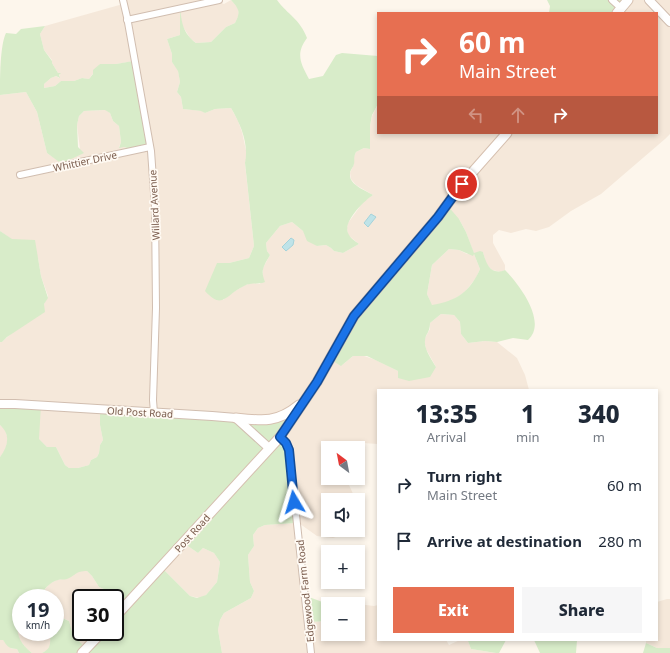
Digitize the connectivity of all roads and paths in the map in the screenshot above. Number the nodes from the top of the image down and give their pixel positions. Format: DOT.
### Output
graph roads {
  1 [pos="123,0"];
  2 [pos="219,0"];
  3 [pos="612,0"];
  4 [pos="628,0"];
  5 [pos="649,0"];
  6 [pos="619,11"];
  7 [pos="127,20"];
  8 [pos="670,22"];
  9 [pos="506,134"];
  10 [pos="150,147"];
  11 [pos="20,175"];
  12 [pos="305,401"];
  13 [pos="0,404"];
  14 [pos="154,413"];
  15 [pos="236,418"];
  16 [pos="280,437"];
  17 [pos="269,448"];
  18 [pos="124,607"];
  19 [pos="93,641"];
  20 [pos="82,653"];
  21 [pos="311,653"];
  1 -- 7 [label="street, Willard Avenue"];
  2 -- 7 [label="street"];
  3 -- 6 [label="street"];
  4 -- 6 [label="main road"];
  5 -- 8 [label="street"];
  7 -- 10 [label="street, Willard Avenue"];
  9 -- 12 [label="main road, Post Road"];
  10 -- 11 [label="street, Whittier Drive"];
  10 -- 14 [label="street, Willard Avenue"];
  12 -- 15 [label="main road"];
  12 -- 16 [label="main road, Post Road"];
  13 -- 14 [label="street, Old Post Road"];
  14 -- 15 [label="street, Old Post Road"];
  15 -- 17 [label="street"];
  16 -- 17 [label="main road, Post Road"];
  16 -- 21 [label="street, Edgewood Farm Road"];
  17 -- 18 [label="main road, Post Road"];
  19 -- 20 [label="main road"];
}
